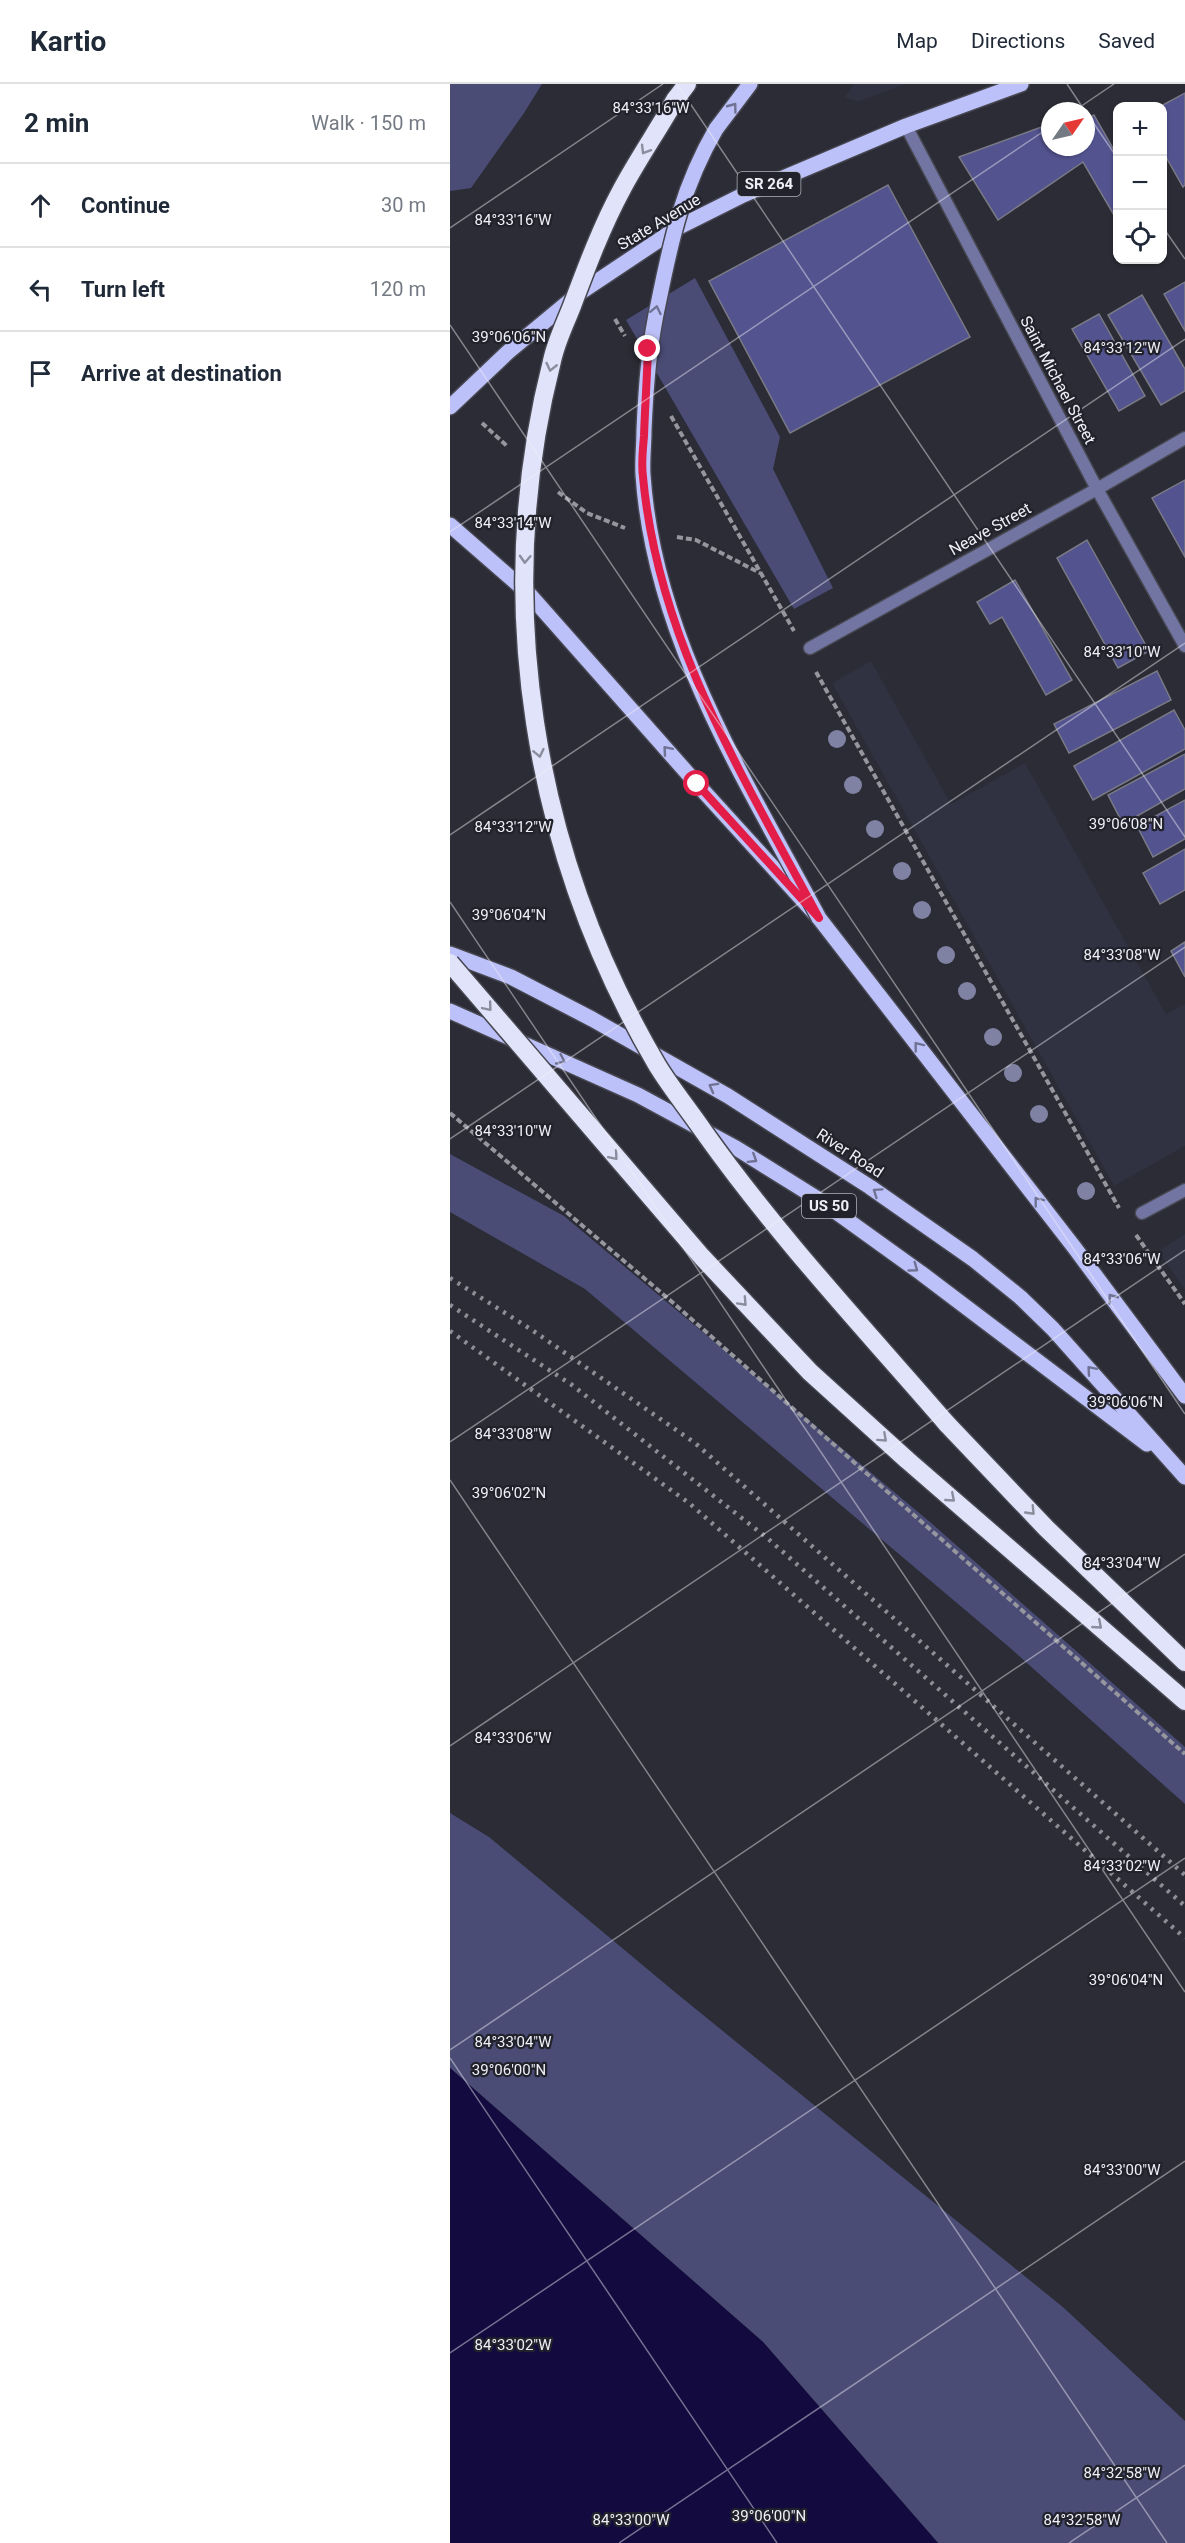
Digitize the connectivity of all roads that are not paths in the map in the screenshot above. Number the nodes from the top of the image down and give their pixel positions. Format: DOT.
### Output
graph roads {
  1 [pos="687,84"];
  2 [pos="750,84"];
  3 [pos="1021,84"];
  4 [pos="906,126"];
  5 [pos="450,407"];
  6 [pos="1185,438"];
  7 [pos="1097,489"];
  8 [pos="450,525"];
  9 [pos="1185,646"];
  10 [pos="810,648"];
  11 [pos="819,918"];
  12 [pos="450,954"];
  13 [pos="450,963"];
  14 [pos="450,1011"];
  15 [pos="1185,1190"];
  16 [pos="1142,1213"];
  17 [pos="1185,1396"];
  18 [pos="1170,1462"];
  19 [pos="1185,1477"];
  20 [pos="1185,1662"];
  21 [pos="1185,1701"];
  1 -- 20 [label="highway, one-way, bridge"];
  11 -- 2 [label="main road, one-way, bridge"];
  3 -- 4 [label="main road, State Avenue / SR 264"];
  4 -- 5 [label="main road, State Avenue / SR 264"];
  4 -- 7 [label="street, Saint Michael Street"];
  6 -- 7 [label="street, Neave Street"];
  7 -- 9 [label="street, Saint Michael Street"];
  7 -- 10 [label="street, Neave Street"];
  11 -- 8 [label="main road, one-way, bridge"];
  17 -- 11 [label="main road, one-way"];
  18 -- 12 [label="main road, River Road / US 50, one-way"];
  13 -- 21 [label="highway, one-way, bridge"];
  14 -- 18 [label="main road, River Road / US 50, one-way"];
  15 -- 16 [label="street"];
  18 -- 19 [label="main road, River Road / US 50"];
}
